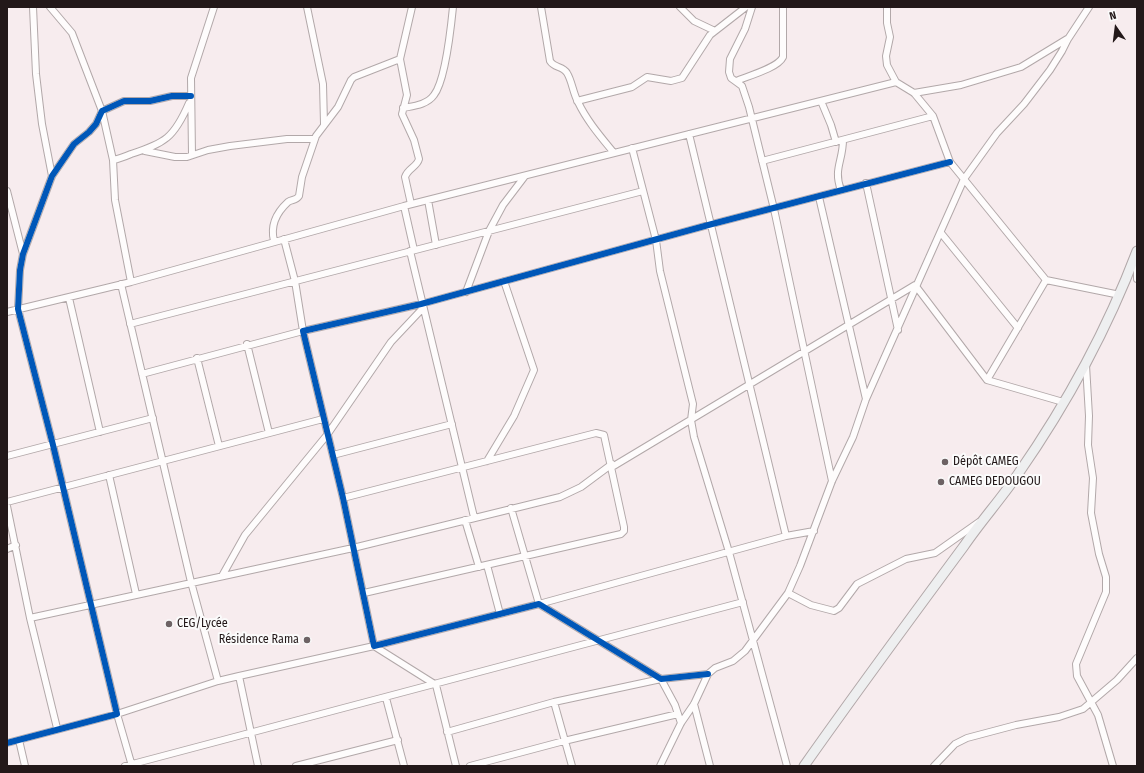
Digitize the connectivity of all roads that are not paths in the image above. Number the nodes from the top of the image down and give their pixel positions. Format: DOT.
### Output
graph roads {
  1 [pos="33,7"];
  2 [pos="50,7"];
  3 [pos="214,7"];
  4 [pos="306,7"];
  5 [pos="412,7"];
  6 [pos="453,7"];
  7 [pos="541,7"];
  8 [pos="680,7"];
  9 [pos="746,7"];
  10 [pos="752,7"];
  11 [pos="783,7"];
  12 [pos="887,7"];
  13 [pos="1089,7"];
  14 [pos="715,31"];
  15 [pos="1068,39"];
  16 [pos="400,59"];
  17 [pos="736,81"];
  18 [pos="896,82"];
  19 [pos="914,93"];
  20 [pos="191,98"];
  21 [pos="577,101"];
  22 [pos="821,101"];
  23 [pos="403,108"];
  24 [pos="102,111"];
  25 [pos="933,116"];
  26 [pos="752,118"];
  27 [pos="324,124"];
  28 [pos="689,134"];
  29 [pos="314,139"];
  30 [pos="842,140"];
  31 [pos="836,142"];
  32 [pos="632,148"];
  33 [pos="145,150"];
  34 [pos="614,153"];
  35 [pos="192,155"];
  36 [pos="113,160"];
  37 [pos="762,161"];
  38 [pos="950,162"];
  39 [pos="52,176"];
  40 [pos="525,176"];
  41 [pos="964,179"];
  42 [pos="866,183"];
  43 [pos="841,190"];
  44 [pos="7,191"];
  45 [pos="643,191"];
  46 [pos="819,197"];
  47 [pos="428,200"];
  48 [pos="412,204"];
  49 [pos="404,206"];
  50 [pos="774,209"];
  51 [pos="712,224"];
  52 [pos="489,231"];
  53 [pos="941,233"];
  54 [pos="284,239"];
  55 [pos="656,240"];
  56 [pos="274,241"];
  57 [pos="436,244"];
  58 [pos="412,251"];
  59 [pos="1137,251"];
  60 [pos="23,254"];
  61 [pos="1137,267"];
  62 [pos="1046,280"];
  63 [pos="1137,280"];
  64 [pos="295,281"];
  65 [pos="504,281"];
  66 [pos="131,282"];
  67 [pos="121,284"];
  68 [pos="915,285"];
  69 [pos="466,292"];
  70 [pos="1120,295"];
  71 [pos="69,298"];
  72 [pos="891,300"];
  73 [pos="422,306"];
  74 [pos="1114,307"];
  75 [pos="18,309"];
  76 [pos="7,312"];
  77 [pos="130,324"];
  78 [pos="849,325"];
  79 [pos="1018,328"];
  80 [pos="898,330"];
  81 [pos="303,331"];
  82 [pos="247,344"];
  83 [pos="804,352"];
  84 [pos="197,358"];
  85 [pos="142,374"];
  86 [pos="987,380"];
  87 [pos="750,384"];
  88 [pos="866,399"];
  89 [pos="1064,402"];
  90 [pos="153,418"];
  91 [pos="323,419"];
  92 [pos="692,420"];
  93 [pos="452,424"];
  94 [pos="100,432"];
  95 [pos="269,433"];
  96 [pos="327,435"];
  97 [pos="53,445"];
  98 [pos="219,446"];
  99 [pos="333,455"];
  100 [pos="7,456"];
  101 [pos="487,460"];
  102 [pos="163,461"];
  103 [pos="612,466"];
  104 [pos="462,467"];
  105 [pos="109,475"];
  106 [pos="832,481"];
  107 [pos="63,488"];
  108 [pos="343,498"];
  109 [pos="7,502"];
  110 [pos="7,506"];
  111 [pos="511,508"];
  112 [pos="474,517"];
  113 [pos="983,519"];
  114 [pos="465,520"];
  115 [pos="814,531"];
  116 [pos="786,536"];
  117 [pos="16,545"];
  118 [pos="353,548"];
  119 [pos="7,549"];
  120 [pos="729,552"];
  121 [pos="525,557"];
  122 [pos="487,565"];
  123 [pos="478,567"];
  124 [pos="222,576"];
  125 [pos="191,582"];
  126 [pos="364,593"];
  127 [pos="136,594"];
  128 [pos="788,594"];
  129 [pos="743,602"];
  130 [pos="539,604"];
  131 [pos="91,605"];
  132 [pos="500,614"];
  133 [pos="30,618"];
  134 [pos="599,641"];
  135 [pos="753,642"];
  136 [pos="374,646"];
  137 [pos="1137,658"];
  138 [pos="708,674"];
  139 [pos="239,676"];
  140 [pos="661,679"];
  141 [pos="218,681"];
  142 [pos="436,685"];
  143 [pos="386,698"];
  144 [pos="554,702"];
  145 [pos="1092,703"];
  146 [pos="694,704"];
  147 [pos="117,714"];
  148 [pos="678,714"];
  149 [pos="681,723"];
  150 [pos="57,728"];
  151 [pos="447,732"];
  152 [pos="252,734"];
  153 [pos="19,740"];
  154 [pos="398,740"];
  155 [pos="564,741"];
  156 [pos="7,743"];
  157 [pos="130,765"];
  158 [pos="25,766"];
  159 [pos="258,766"];
  160 [pos="296,766"];
  161 [pos="404,766"];
  162 [pos="456,766"];
  163 [pos="470,766"];
  164 [pos="572,766"];
  165 [pos="659,766"];
  166 [pos="710,766"];
  167 [pos="787,766"];
  168 [pos="804,766"];
  169 [pos="934,766"];
  170 [pos="1113,766"];
  1 -- 39 [label="street"];
  2 -- 24 [label="street"];
  3 -- 20 [label="street"];
  4 -- 27 [label="street"];
  5 -- 16 [label="street"];
  6 -- 23 [label="street"];
  7 -- 21 [label="street"];
  8 -- 14 [label="street"];
  9 -- 14 [label="street"];
  10 -- 17 [label="street"];
  11 -- 17 [label="street"];
  12 -- 18 [label="street"];
  13 -- 15 [label="street"];
  14 -- 21 [label="street"];
  15 -- 19 [label="street"];
  15 -- 41 [label="street"];
  16 -- 23 [label="street"];
  16 -- 27 [label="street"];
  17 -- 26 [label="street"];
  18 -- 19 [label="street"];
  18 -- 22 [label="street"];
  19 -- 25 [label="street"];
  20 -- 24 [label="street"];
  20 -- 33 [label="street"];
  20 -- 35 [label="street"];
  21 -- 34 [label="street"];
  22 -- 26 [label="street"];
  22 -- 31 [label="street"];
  23 -- 48 [label="street"];
  24 -- 36 [label="street"];
  24 -- 39 [label="street"];
  25 -- 30 [label="street"];
  25 -- 38 [label="street"];
  26 -- 28 [label="street"];
  26 -- 37 [label="street"];
  27 -- 29 [label="street"];
  28 -- 32 [label="street"];
  28 -- 51 [label="street"];
  29 -- 35 [label="street"];
  29 -- 56 [label="street"];
  30 -- 31 [label="street"];
  30 -- 43 [label="street"];
  31 -- 37 [label="street"];
  32 -- 34 [label="street"];
  32 -- 45 [label="street"];
  33 -- 35 [label="street"];
  33 -- 36 [label="street"];
  34 -- 40 [label="street"];
  36 -- 66 [label="street"];
  37 -- 50 [label="street"];
  38 -- 41 [label="street"];
  38 -- 42 [label="street"];
  39 -- 60 [label="street"];
  40 -- 47 [label="street"];
  40 -- 52 [label="street"];
  41 -- 53 [label="street"];
  41 -- 62 [label="street"];
  42 -- 43 [label="street"];
  42 -- 72 [label="street"];
  43 -- 46 [label="street"];
  44 -- 60 [label="street"];
  45 -- 52 [label="street"];
  45 -- 55 [label="street"];
  46 -- 50 [label="street"];
  46 -- 78 [label="street"];
  47 -- 48 [label="street"];
  47 -- 57 [label="street"];
  48 -- 49 [label="street"];
  49 -- 54 [label="street"];
  49 -- 58 [label="street"];
  50 -- 51 [label="street"];
  50 -- 83 [label="street"];
  51 -- 55 [label="street"];
  51 -- 87 [label="street"];
  52 -- 57 [label="street"];
  52 -- 69 [label="street"];
  53 -- 68 [label="street"];
  53 -- 79 [label="street"];
  54 -- 56 [label="street"];
  54 -- 64 [label="street"];
  55 -- 65 [label="street"];
  55 -- 92 [label="street"];
  56 -- 66 [label="street"];
  57 -- 58 [label="street"];
  58 -- 64 [label="street"];
  58 -- 73 [label="street"];
  59 -- 70 [label="main road"];
  60 -- 75 [label="street"];
  61 -- 63 [label="street"];
  62 -- 70 [label="street"];
  62 -- 79 [label="street"];
  64 -- 77 [label="street"];
  64 -- 81 [label="street"];
  65 -- 69 [label="street"];
  65 -- 101 [label="street"];
  66 -- 67 [label="street"];
  67 -- 71 [label="street"];
  67 -- 77 [label="street"];
  68 -- 72 [label="street"];
  68 -- 80 [label="street"];
  68 -- 86 [label="street"];
  69 -- 73 [label="street"];
  70 -- 74 [label="main road"];
  71 -- 75 [label="street"];
  71 -- 94 [label="street"];
  72 -- 78 [label="street"];
  72 -- 80 [label="street"];
  73 -- 81 [label="street"];
  73 -- 93 [label="street"];
  73 -- 96 [label="street"];
  74 -- 89 [label="main road"];
  74 -- 145 [label="street"];
  75 -- 76 [label="street"];
  75 -- 97 [label="street"];
  77 -- 85 [label="street"];
  78 -- 83 [label="street"];
  78 -- 88 [label="street"];
  79 -- 86 [label="street"];
  80 -- 88 [label="street"];
  81 -- 82 [label="street"];
  81 -- 91 [label="street"];
  82 -- 84 [label="street"];
  82 -- 95 [label="street"];
  83 -- 87 [label="street"];
  83 -- 106 [label="street"];
  84 -- 85 [label="street"];
  84 -- 98 [label="street"];
  85 -- 90 [label="street"];
  86 -- 89 [label="street"];
  87 -- 92 [label="street"];
  87 -- 116 [label="street"];
  88 -- 106 [label="street"];
  89 -- 113 [label="main road"];
  90 -- 94 [label="street"];
  90 -- 102 [label="street"];
  91 -- 95 [label="street"];
  91 -- 96 [label="street"];
  92 -- 103 [label="street"];
  92 -- 120 [label="street"];
  93 -- 99 [label="street"];
  93 -- 104 [label="street"];
  94 -- 97 [label="street"];
  95 -- 98 [label="street"];
  96 -- 99 [label="street"];
  96 -- 124 [label="street"];
  97 -- 100 [label="street"];
  97 -- 107 [label="street"];
  98 -- 102 [label="street"];
  99 -- 108 [label="street"];
  101 -- 103 [label="street"];
  101 -- 104 [label="street"];
  102 -- 105 [label="street"];
  102 -- 125 [label="street"];
  103 -- 111 [label="street"];
  103 -- 121 [label="street"];
  104 -- 108 [label="street"];
  104 -- 112 [label="street"];
  105 -- 107 [label="street"];
  105 -- 127 [label="street"];
  106 -- 115 [label="street"];
  107 -- 109 [label="street"];
  107 -- 131 [label="street"];
  108 -- 118 [label="street"];
  110 -- 117 [label="street"];
  111 -- 112 [label="street"];
  111 -- 121 [label="street"];
  112 -- 114 [label="street"];
  113 -- 128 [label="street"];
  113 -- 168 [label="main road"];
  114 -- 118 [label="street"];
  114 -- 123 [label="street"];
  115 -- 116 [label="street"];
  115 -- 128 [label="street"];
  116 -- 120 [label="street"];
  117 -- 119 [label="street"];
  117 -- 133 [label="street"];
  118 -- 124 [label="street"];
  118 -- 126 [label="street"];
  120 -- 129 [label="street"];
  120 -- 130 [label="street"];
  121 -- 122 [label="street"];
  121 -- 130 [label="street"];
  122 -- 123 [label="street"];
  122 -- 132 [label="street"];
  123 -- 126 [label="street"];
  124 -- 125 [label="street"];
  125 -- 127 [label="street"];
  125 -- 141 [label="street"];
  126 -- 136 [label="street"];
  127 -- 131 [label="street"];
  128 -- 135 [label="street"];
  129 -- 134 [label="street"];
  129 -- 135 [label="street"];
  130 -- 132 [label="street"];
  130 -- 134 [label="street"];
  131 -- 133 [label="street"];
  131 -- 147 [label="street"];
  132 -- 136 [label="street"];
  133 -- 150 [label="street"];
  134 -- 140 [label="street"];
  134 -- 142 [label="street"];
  135 -- 138 [label="street"];
  135 -- 167 [label="street"];
  136 -- 139 [label="street"];
  136 -- 142 [label="street"];
  137 -- 145 [label="street"];
  138 -- 140 [label="street"];
  138 -- 146 [label="street"];
  139 -- 141 [label="street"];
  139 -- 152 [label="street"];
  140 -- 144 [label="street"];
  140 -- 148 [label="street"];
  141 -- 147 [label="street"];
  142 -- 143 [label="street"];
  142 -- 151 [label="street"];
  143 -- 152 [label="street"];
  143 -- 154 [label="street"];
  144 -- 151 [label="street"];
  144 -- 155 [label="street"];
  145 -- 169 [label="street"];
  145 -- 170 [label="street"];
  146 -- 149 [label="street"];
  146 -- 166 [label="street"];
  147 -- 150 [label="street"];
  147 -- 157 [label="street"];
  148 -- 149 [label="street"];
  148 -- 155 [label="street"];
  149 -- 165 [label="street"];
  150 -- 153 [label="street"];
  151 -- 162 [label="street"];
  152 -- 157 [label="street"];
  152 -- 159 [label="street"];
  153 -- 156 [label="street"];
  153 -- 158 [label="street"];
  154 -- 160 [label="street"];
  154 -- 161 [label="street"];
  155 -- 163 [label="street"];
  155 -- 164 [label="street"];
}
